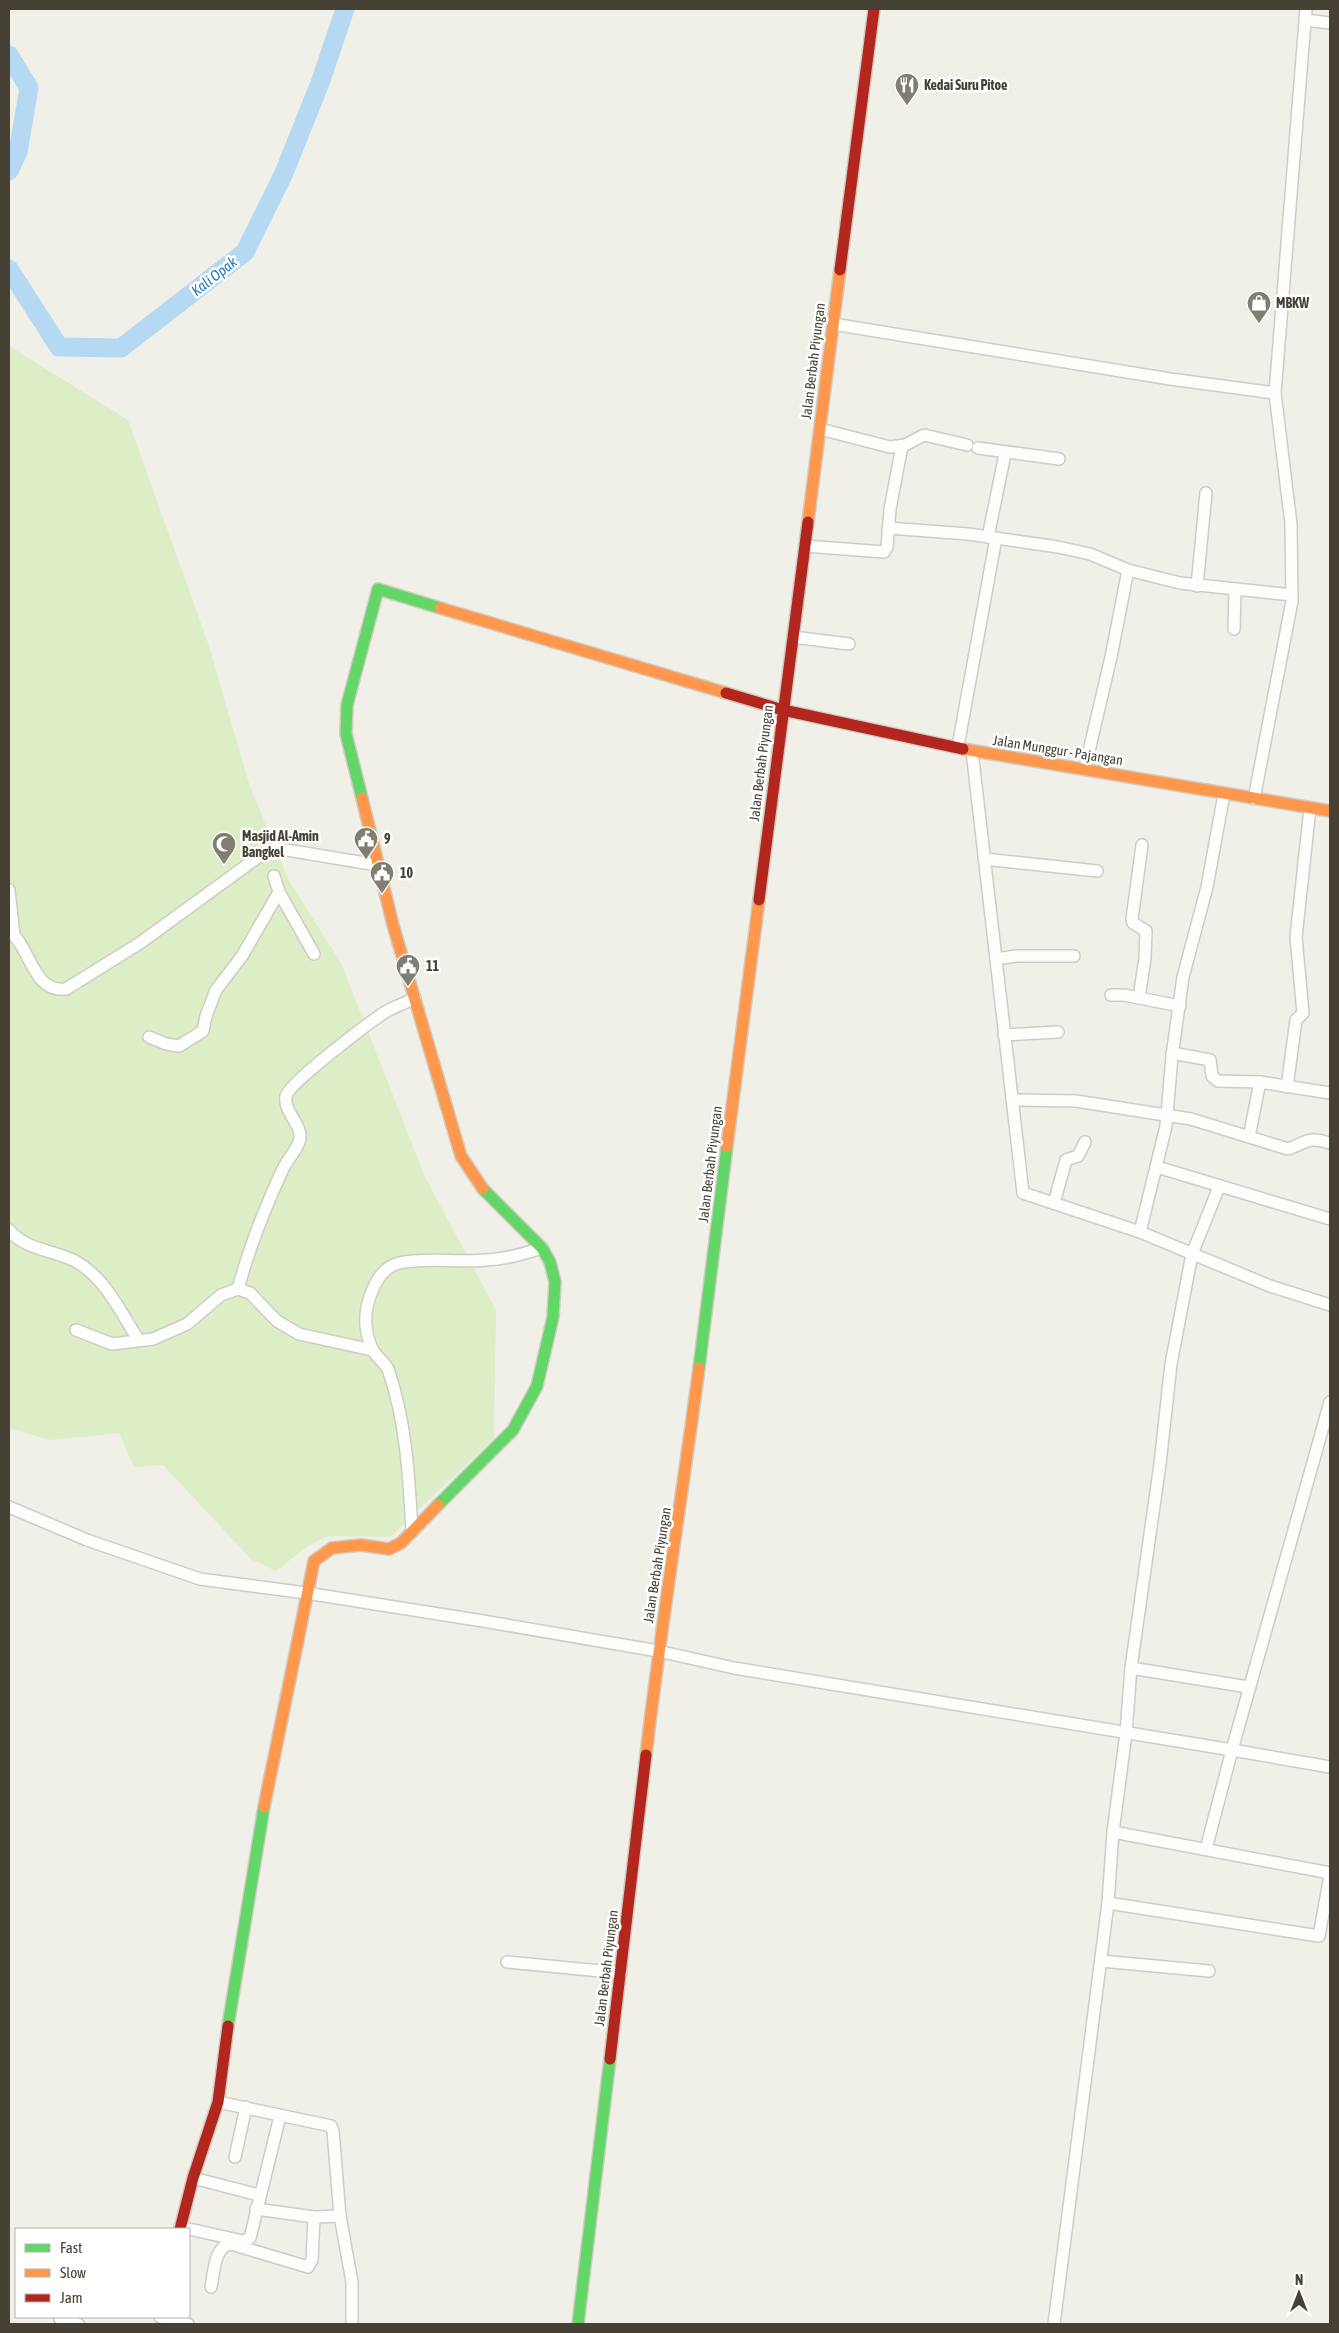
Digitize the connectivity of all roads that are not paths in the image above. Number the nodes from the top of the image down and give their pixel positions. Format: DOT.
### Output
graph roads {
  1 [pos="874,9"];
  2 [pos="1305,14"];
  3 [pos="1330,23"];
  4 [pos="833,324"];
  5 [pos="1275,393"];
  6 [pos="820,429"];
  7 [pos="902,446"];
  8 [pos="1005,454"];
  9 [pos="1059,459"];
  10 [pos="1206,493"];
  11 [pos="888,528"];
  12 [pos="992,538"];
  13 [pos="805,546"];
  14 [pos="1128,570"];
  15 [pos="1198,586"];
  16 [pos="1235,589"];
  17 [pos="1292,595"];
  18 [pos="1234,630"];
  19 [pos="793,637"];
  20 [pos="849,644"];
  21 [pos="783,710"];
  22 [pos="958,746"];
  23 [pos="972,751"];
  24 [pos="1085,768"];
  25 [pos="1224,794"];
  26 [pos="1254,799"];
  27 [pos="1310,808"];
  28 [pos="1330,812"];
  29 [pos="1142,844"];
  30 [pos="984,859"];
  31 [pos="376,865"];
  32 [pos="1097,871"];
  33 [pos="274,876"];
  34 [pos="9,890"];
  35 [pos="279,892"];
  36 [pos="11,933"];
  37 [pos="314,954"];
  38 [pos="1074,956"];
  39 [pos="996,959"];
  40 [pos="414,995"];
  41 [pos="1111,995"];
  42 [pos="1138,998"];
  43 [pos="1180,1006"];
  44 [pos="354,1028"];
  45 [pos="1058,1032"];
  46 [pos="1004,1035"];
  47 [pos="149,1037"];
  48 [pos="1172,1053"];
  49 [pos="1260,1082"];
  50 [pos="1287,1087"];
  51 [pos="1330,1093"];
  52 [pos="1012,1100"];
  53 [pos="1168,1116"];
  54 [pos="1249,1138"];
  55 [pos="1085,1142"];
  56 [pos="1330,1143"];
  57 [pos="1157,1167"];
  58 [pos="1219,1187"];
  59 [pos="1054,1203"];
  60 [pos="1330,1219"];
  61 [pos="9,1230"];
  62 [pos="1140,1232"];
  63 [pos="542,1248"];
  64 [pos="1192,1254"];
  65 [pos="238,1289"];
  66 [pos="1330,1305"];
  67 [pos="76,1330"];
  68 [pos="138,1339"];
  69 [pos="372,1350"];
  70 [pos="1330,1402"];
  71 [pos="9,1507"];
  72 [pos="412,1531"];
  73 [pos="306,1593"];
  74 [pos="658,1651"];
  75 [pos="1131,1668"];
  76 [pos="1248,1687"];
  77 [pos="1126,1733"];
  78 [pos="1232,1750"];
  79 [pos="1330,1767"];
  80 [pos="1113,1832"];
  81 [pos="1206,1849"];
  82 [pos="1330,1874"];
  83 [pos="1108,1904"];
  84 [pos="1100,1961"];
  85 [pos="507,1962"];
  86 [pos="1209,1971"];
  87 [pos="621,1973"];
  88 [pos="218,2102"];
  89 [pos="246,2108"];
  90 [pos="280,2116"];
  91 [pos="235,2157"];
  92 [pos="193,2178"];
  93 [pos="260,2195"];
  94 [pos="256,2209"];
  95 [pos="340,2216"];
  96 [pos="314,2217"];
  97 [pos="180,2228"];
  98 [pos="190,2230"];
  99 [pos="211,2287"];
  100 [pos="164,2318"];
  101 [pos="60,2319"];
  102 [pos="78,2324"];
  103 [pos="188,2324"];
  104 [pos="352,2324"];
  105 [pos="578,2324"];
  106 [pos="1054,2324"];
  1 -- 4 [label="street, Jalan Berbah Piyungan"];
  2 -- 3 [label="street"];
  2 -- 5 [label="street"];
  4 -- 5 [label="street"];
  4 -- 6 [label="street, Jalan Berbah Piyungan"];
  5 -- 17 [label="street"];
  6 -- 7 [label="street"];
  6 -- 13 [label="street, Jalan Berbah Piyungan"];
  7 -- 8 [label="street"];
  7 -- 11 [label="street"];
  8 -- 9 [label="street"];
  8 -- 12 [label="street"];
  10 -- 15 [label="street"];
  11 -- 12 [label="street"];
  11 -- 13 [label="street"];
  12 -- 14 [label="street"];
  12 -- 22 [label="street"];
  13 -- 19 [label="street, Jalan Berbah Piyungan"];
  14 -- 15 [label="street"];
  14 -- 24 [label="street"];
  15 -- 16 [label="street"];
  16 -- 17 [label="street"];
  16 -- 18 [label="street"];
  17 -- 26 [label="street"];
  19 -- 20 [label="street"];
  19 -- 21 [label="street, Jalan Berbah Piyungan"];
  21 -- 22 [label="street, Jalan Munggur - Pajangan"];
  21 -- 31 [label="street, Jalan Munggur - Pajangan"];
  21 -- 74 [label="street, Jalan Berbah Piyungan"];
  22 -- 23 [label="street, Jalan Munggur - Pajangan"];
  23 -- 24 [label="street, Jalan Munggur - Pajangan"];
  23 -- 30 [label="street"];
  24 -- 25 [label="street, Jalan Munggur - Pajangan"];
  25 -- 26 [label="street, Jalan Munggur - Pajangan"];
  25 -- 43 [label="street"];
  26 -- 27 [label="street, Jalan Munggur - Pajangan"];
  27 -- 28 [label="street, Jalan Munggur - Pajangan"];
  27 -- 50 [label="street"];
  29 -- 42 [label="street"];
  30 -- 32 [label="street"];
  30 -- 39 [label="street"];
  31 -- 36 [label="street"];
  31 -- 40 [label="street"];
  33 -- 35 [label="street"];
  34 -- 36 [label="street"];
  35 -- 37 [label="street"];
  35 -- 47 [label="street"];
  38 -- 39 [label="street"];
  39 -- 46 [label="street"];
  40 -- 44 [label="street"];
  40 -- 63 [label="street"];
  40 -- 65 [label="street"];
  41 -- 42 [label="street"];
  42 -- 43 [label="street"];
  43 -- 48 [label="street"];
  45 -- 46 [label="street"];
  46 -- 52 [label="street"];
  48 -- 49 [label="street"];
  48 -- 53 [label="street"];
  49 -- 50 [label="street"];
  49 -- 54 [label="street"];
  50 -- 51 [label="street"];
  52 -- 53 [label="street"];
  52 -- 59 [label="street"];
  53 -- 54 [label="street"];
  53 -- 57 [label="street"];
  54 -- 56 [label="street"];
  55 -- 59 [label="street"];
  57 -- 58 [label="street"];
  57 -- 62 [label="street"];
  58 -- 60 [label="street"];
  58 -- 64 [label="street"];
  59 -- 62 [label="street"];
  61 -- 68 [label="street"];
  62 -- 64 [label="street"];
  63 -- 69 [label="street"];
  63 -- 72 [label="street"];
  64 -- 66 [label="street"];
  64 -- 75 [label="street"];
  65 -- 68 [label="street"];
  65 -- 69 [label="street"];
  67 -- 68 [label="street"];
  69 -- 72 [label="street"];
  70 -- 76 [label="street"];
  71 -- 73 [label="street"];
  72 -- 73 [label="street"];
  73 -- 74 [label="street"];
  73 -- 88 [label="street"];
  74 -- 77 [label="street"];
  74 -- 87 [label="street, Jalan Berbah Piyungan"];
  75 -- 76 [label="street"];
  75 -- 77 [label="street"];
  76 -- 78 [label="street"];
  77 -- 78 [label="street"];
  77 -- 80 [label="street"];
  78 -- 79 [label="street"];
  78 -- 81 [label="street"];
  80 -- 81 [label="street"];
  80 -- 83 [label="street"];
  81 -- 82 [label="street"];
  82 -- 83 [label="street"];
  83 -- 84 [label="street"];
  84 -- 86 [label="street"];
  84 -- 106 [label="street"];
  85 -- 87 [label="street"];
  87 -- 105 [label="street, Jalan Berbah Piyungan"];
  88 -- 89 [label="street"];
  88 -- 92 [label="street"];
  89 -- 90 [label="street"];
  89 -- 91 [label="street"];
  90 -- 93 [label="street"];
  90 -- 95 [label="street"];
  92 -- 93 [label="street"];
  92 -- 97 [label="street"];
  93 -- 94 [label="street"];
  94 -- 96 [label="street"];
  94 -- 98 [label="street"];
  95 -- 96 [label="street"];
  95 -- 104 [label="street"];
  96 -- 99 [label="street"];
  100 -- 103 [label="street"];
  101 -- 102 [label="street"];
}
